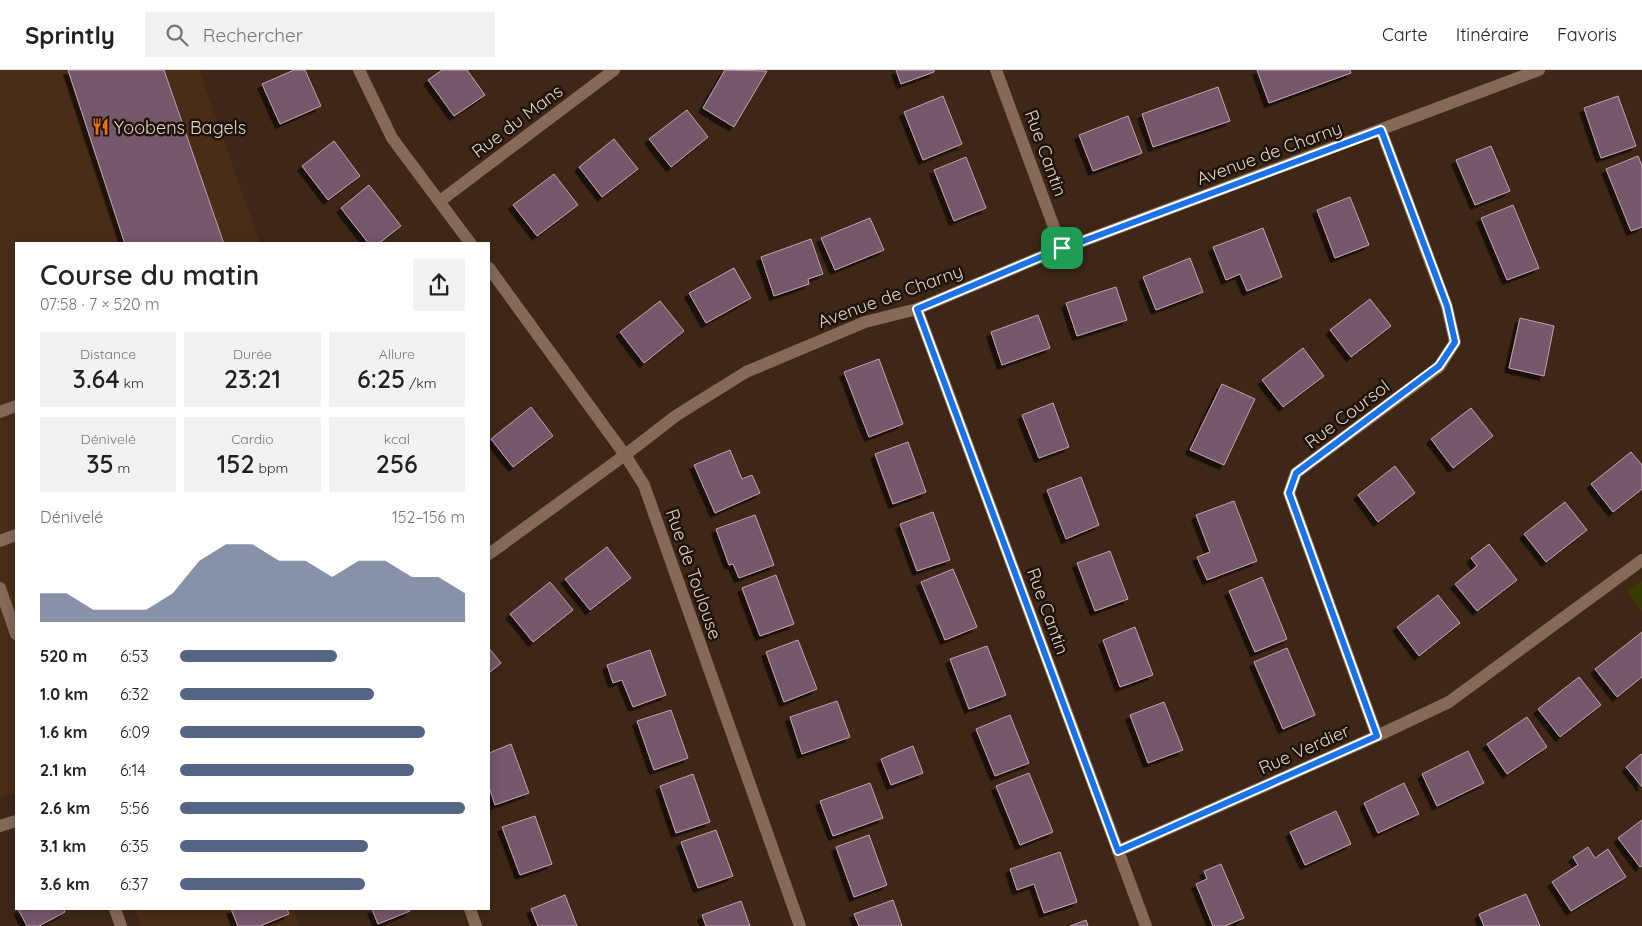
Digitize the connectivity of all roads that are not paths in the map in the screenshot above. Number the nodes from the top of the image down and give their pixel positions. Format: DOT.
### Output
graph roads {
  1 [pos="359,70"];
  2 [pos="614,70"];
  3 [pos="996,70"];
  4 [pos="1539,70"];
  5 [pos="1381,130"];
  6 [pos="440,201"];
  7 [pos="471,242"];
  8 [pos="1062,248"];
  9 [pos="490,269"];
  10 [pos="917,309"];
  11 [pos="15,406"];
  12 [pos="0,412"];
  13 [pos="625,455"];
  14 [pos="15,535"];
  15 [pos="0,541"];
  16 [pos="490,553"];
  17 [pos="1642,560"];
  18 [pos="0,588"];
  19 [pos="15,631"];
  20 [pos="1377,736"];
  21 [pos="15,821"];
  22 [pos="0,826"];
  23 [pos="1118,851"];
  24 [pos="115,910"];
  25 [pos="470,910"];
  26 [pos="121,926"];
  27 [pos="476,926"];
  28 [pos="800,926"];
  29 [pos="1146,926"];
  1 -- 6 [label="street"];
  2 -- 6 [label="street, Rue du Mans"];
  3 -- 8 [label="street, Rue Cantin"];
  4 -- 5 [label="street, Avenue de Charny"];
  5 -- 8 [label="street, Avenue de Charny"];
  5 -- 20 [label="street, Rue Coursol"];
  6 -- 7 [label="street"];
  8 -- 10 [label="street, Avenue de Charny"];
  9 -- 13 [label="street, Rue de Toulouse"];
  10 -- 13 [label="street, Avenue de Charny"];
  10 -- 23 [label="street, Rue Cantin"];
  11 -- 12 [label="street"];
  13 -- 16 [label="street, Avenue de Charny"];
  13 -- 28 [label="street, Rue de Toulouse"];
  14 -- 15 [label="street"];
  17 -- 20 [label="street, Rue Verdier"];
  18 -- 19 [label="street"];
  20 -- 23 [label="street, Rue Verdier"];
  21 -- 22 [label="street"];
  23 -- 29 [label="street, Rue Cantin"];
  24 -- 26 [label="street"];
  25 -- 27 [label="street"];
}
